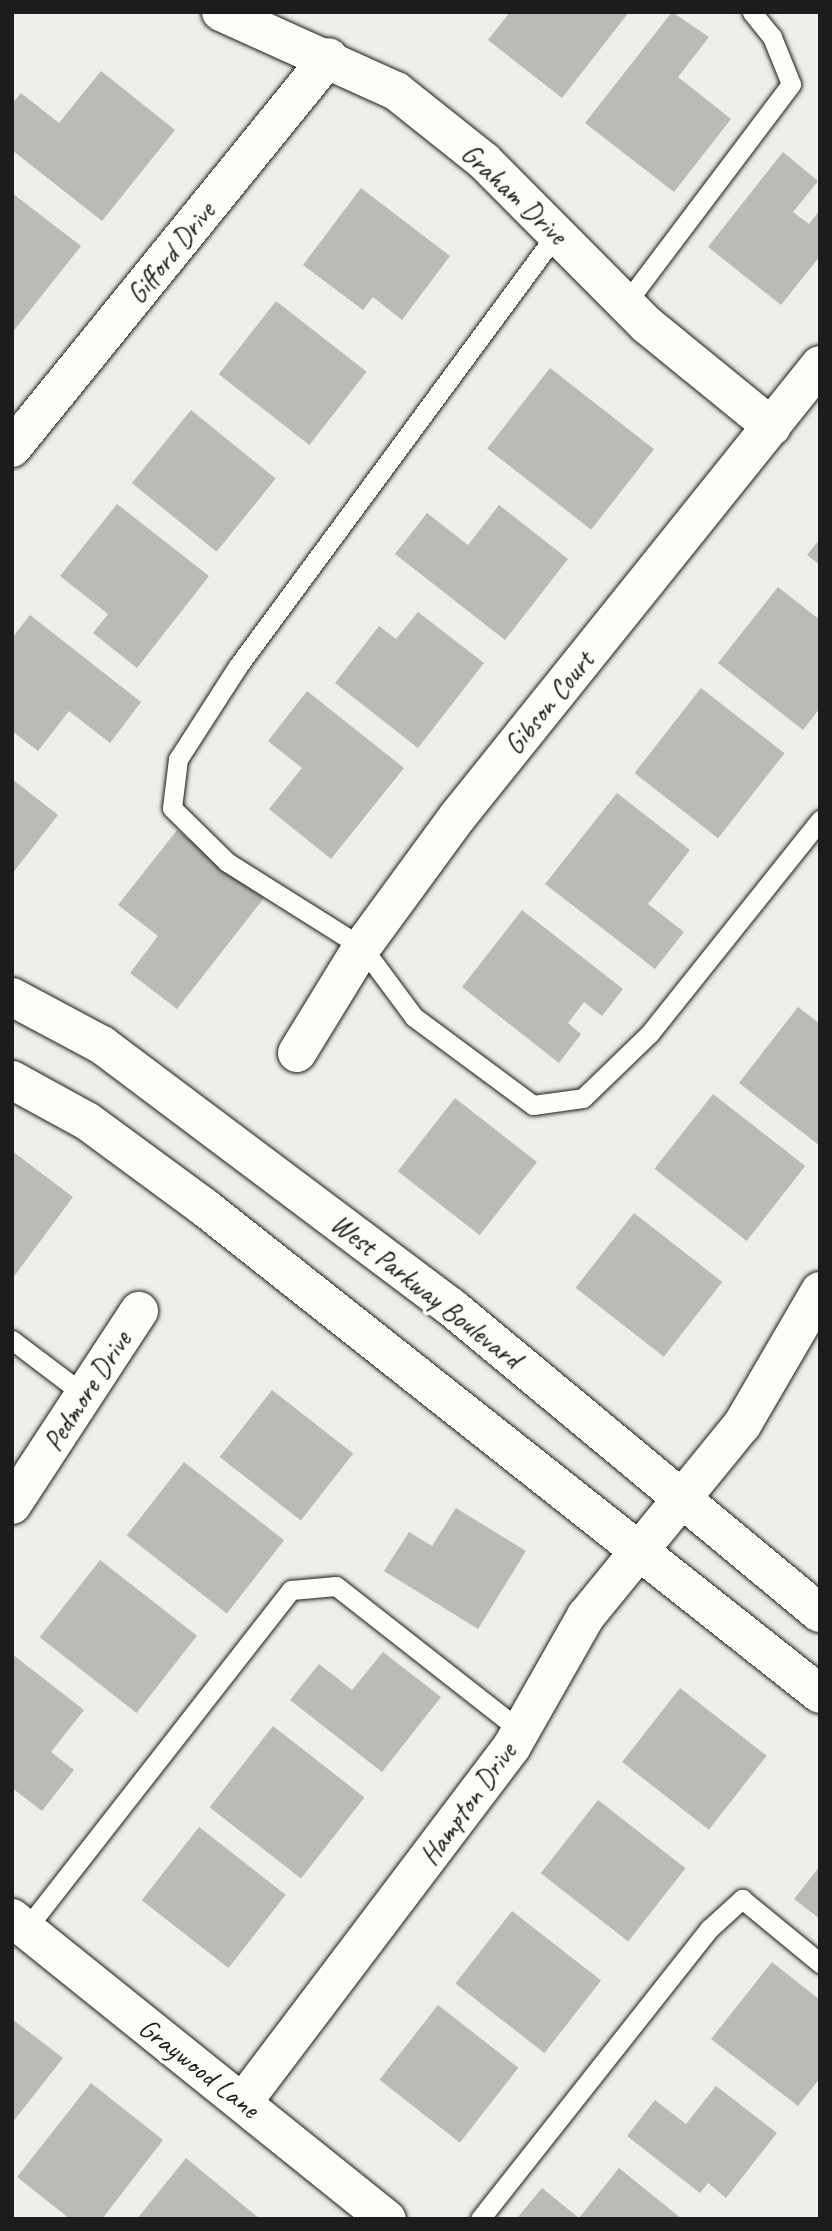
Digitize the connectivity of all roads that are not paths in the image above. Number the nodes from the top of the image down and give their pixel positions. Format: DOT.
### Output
graph roads {
  1 [pos="221,12"];
  2 [pos="752,12"];
  3 [pos="329,57"];
  4 [pos="557,233"];
  5 [pos="625,303"];
  6 [pos="820,365"];
  7 [pos="772,427"];
  8 [pos="12,449"];
  9 [pos="820,820"];
  10 [pos="362,947"];
  11 [pos="12,997"];
  12 [pos="297,1054"];
  13 [pos="12,1080"];
  14 [pos="820,1291"];
  15 [pos="139,1311"];
  16 [pos="12,1340"];
  17 [pos="86,1396"];
  18 [pos="682,1499"];
  19 [pos="12,1505"];
  20 [pos="639,1550"];
  21 [pos="820,1613"];
  22 [pos="820,1694"];
  23 [pos="521,1731"];
  24 [pos="19,1923"];
  25 [pos="820,1963"];
  26 [pos="243,2102"];
  27 [pos="387,2219"];
  28 [pos="481,2219"];
  1 -- 3 [label="street, Graham Drive"];
  2 -- 5 [label="lane"];
  3 -- 4 [label="street, Graham Drive"];
  3 -- 8 [label="street, Gifford Drive"];
  4 -- 5 [label="street, Graham Drive"];
  4 -- 10 [label="lane"];
  5 -- 7 [label="street, Graham Drive"];
  6 -- 7 [label="street, Gibson Court"];
  7 -- 10 [label="street, Gibson Court"];
  9 -- 10 [label="lane"];
  10 -- 12 [label="street, Gibson Court"];
  11 -- 18 [label="street, West Parkway Boulevard"];
  13 -- 20 [label="street"];
  14 -- 18 [label="street, Hampton Drive"];
  15 -- 17 [label="street, Pedmore Drive"];
  16 -- 17 [label="lane"];
  17 -- 19 [label="street, Pedmore Drive"];
  18 -- 20 [label="street, Hampton Drive"];
  18 -- 21 [label="street, West Parkway Boulevard"];
  20 -- 22 [label="street"];
  20 -- 23 [label="street, Hampton Drive"];
  23 -- 24 [label="lane"];
  23 -- 26 [label="street, Hampton Drive"];
  24 -- 26 [label="street, Graywood Lane"];
  25 -- 28 [label="lane"];
  26 -- 27 [label="street, Graywood Lane"];
}
